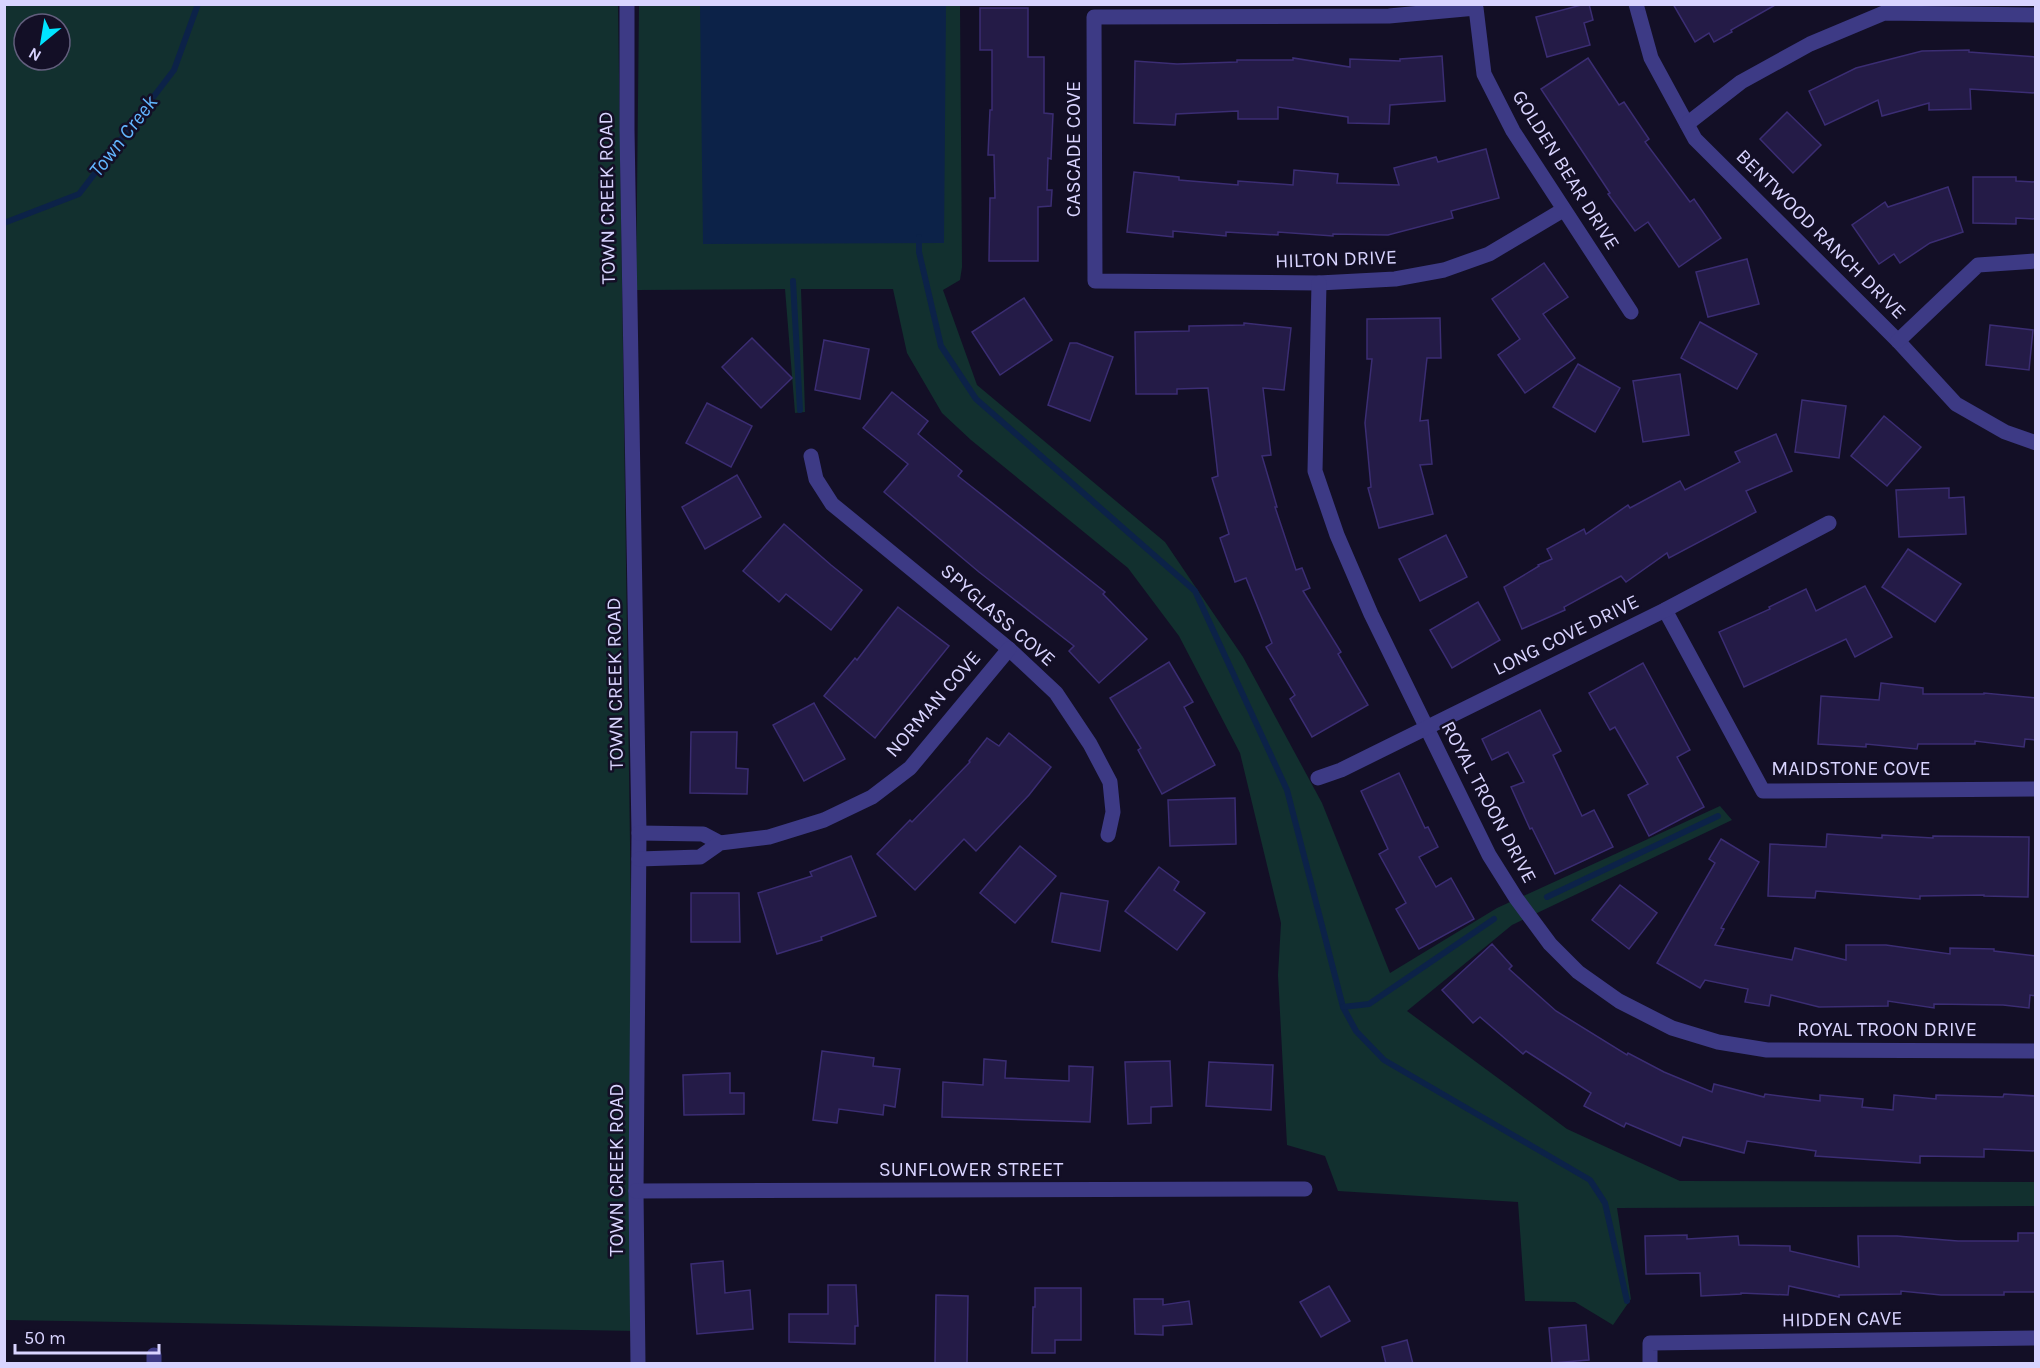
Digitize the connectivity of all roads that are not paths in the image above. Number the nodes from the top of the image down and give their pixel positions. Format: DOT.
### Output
graph roads {
  1 [pos="627,4"];
  2 [pos="1636,4"];
  3 [pos="1281,10"];
  4 [pos="1304,10"];
  5 [pos="2036,15"];
  6 [pos="1687,124"];
  7 [pos="1563,210"];
  8 [pos="2036,261"];
  9 [pos="1095,281"];
  10 [pos="1319,283"];
  11 [pos="1631,312"];
  12 [pos="1898,341"];
  13 [pos="2036,443"];
  14 [pos="811,456"];
  15 [pos="1829,523"];
  16 [pos="1665,610"];
  17 [pos="1009,649"];
  18 [pos="1425,727"];
  19 [pos="1318,778"];
  20 [pos="2036,789"];
  21 [pos="639,833"];
  22 [pos="1108,835"];
  23 [pos="720,843"];
  24 [pos="639,859"];
  25 [pos="2036,1050"];
  26 [pos="1305,1189"];
  27 [pos="636,1191"];
  28 [pos="2036,1338"];
  29 [pos="638,1364"];
  30 [pos="1650,1364"];
  1 -- 21 [label="street, TOWN CREEK ROAD"];
  2 -- 6 [label="street, BENTWOOD RANCH DRIVE"];
  3 -- 4 [label="street"];
  3 -- 9 [label="street, CASCADE COVE"];
  4 -- 7 [label="street, GOLDEN BEAR DRIVE"];
  5 -- 6 [label="street"];
  6 -- 12 [label="street, BENTWOOD RANCH DRIVE"];
  7 -- 10 [label="street, HILTON DRIVE"];
  7 -- 11 [label="street, GOLDEN BEAR DRIVE"];
  8 -- 12 [label="street"];
  9 -- 10 [label="street, HILTON DRIVE"];
  10 -- 18 [label="street, ROYAL TROON DRIVE"];
  12 -- 13 [label="street, BENTWOOD RANCH DRIVE"];
  14 -- 17 [label="street, SPYGLASS COVE"];
  15 -- 16 [label="street, LONG COVE DRIVE"];
  16 -- 18 [label="street, LONG COVE DRIVE"];
  16 -- 20 [label="street, MAIDSTONE COVE"];
  17 -- 22 [label="street, SPYGLASS COVE"];
  17 -- 23 [label="street, NORMAN COVE"];
  18 -- 19 [label="street, LONG COVE DRIVE"];
  18 -- 25 [label="street, ROYAL TROON DRIVE"];
  21 -- 23 [label="street, NORMAN COVE"];
  21 -- 24 [label="street, TOWN CREEK ROAD"];
  23 -- 24 [label="street, NORMAN COVE"];
  24 -- 27 [label="street, TOWN CREEK ROAD"];
  26 -- 27 [label="street, SUNFLOWER STREET"];
  27 -- 29 [label="street, TOWN CREEK ROAD"];
  28 -- 30 [label="street, HIDDEN CAVE"];
}
